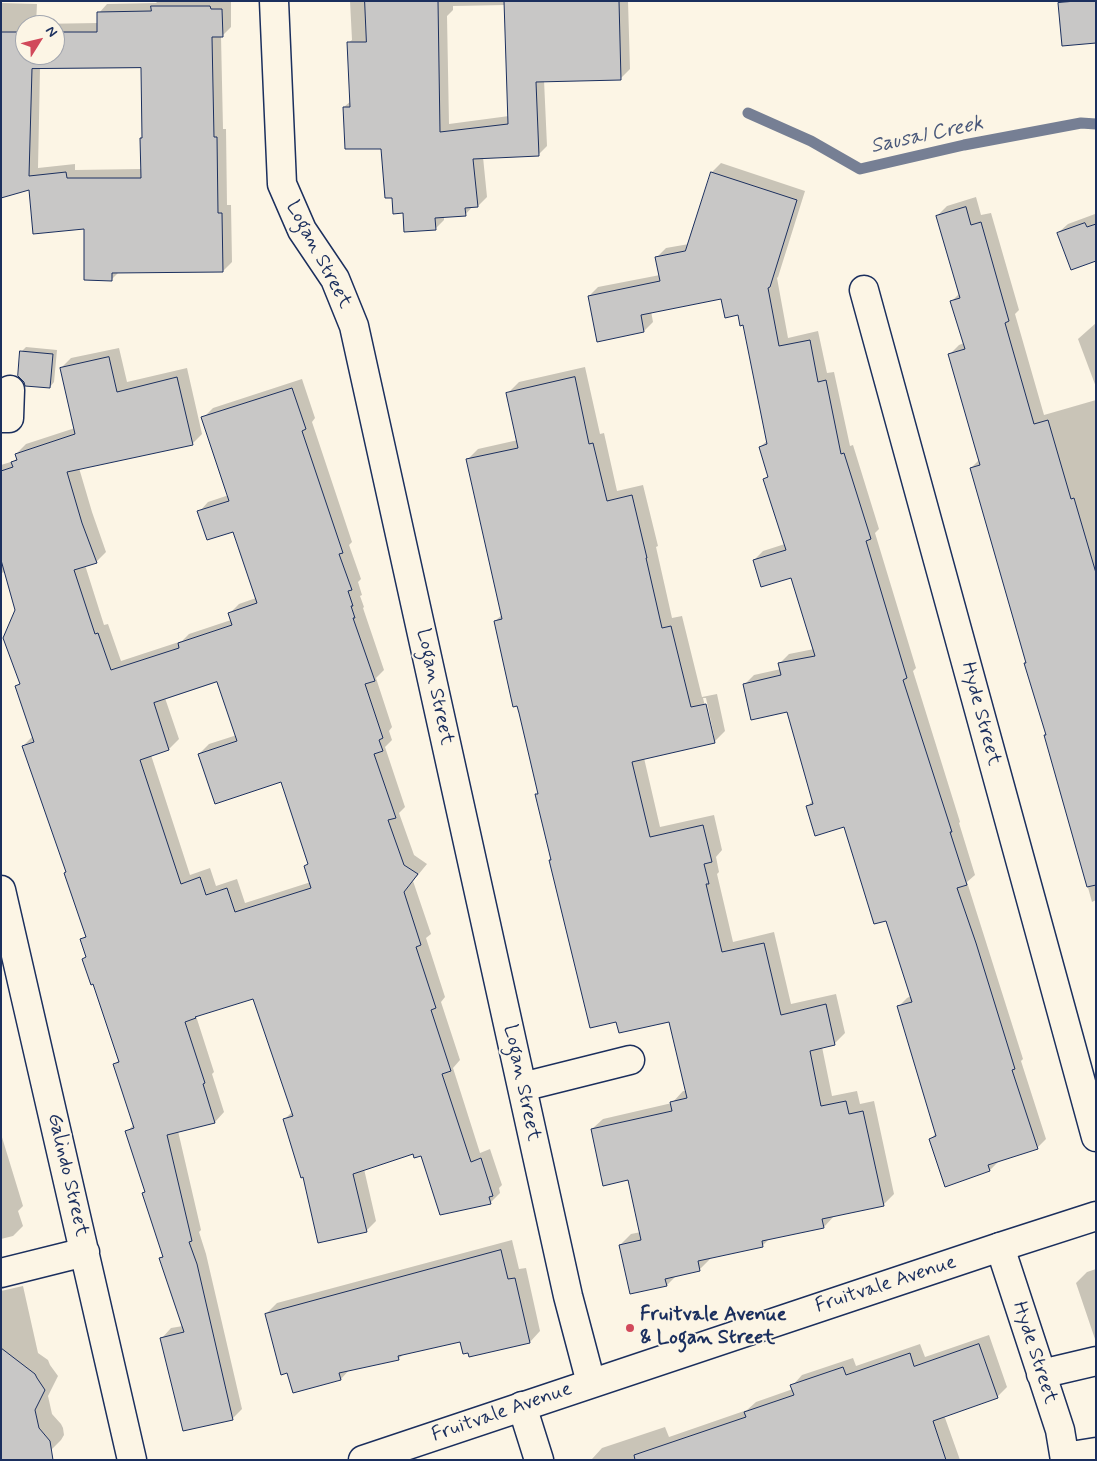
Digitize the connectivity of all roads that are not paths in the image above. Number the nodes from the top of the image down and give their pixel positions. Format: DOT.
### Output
graph roads {
  1 [pos="274,1"];
  2 [pos="864,290"];
  3 [pos="10,390"];
  4 [pos="1,418"];
  5 [pos="1,890"];
  6 [pos="630,1060"];
  7 [pos="522,1087"];
  8 [pos="1096,1137"];
  9 [pos="1096,1216"];
  10 [pos="1000,1247"];
  11 [pos="85,1252"];
  12 [pos="1,1273"];
  13 [pos="1096,1361"];
  14 [pos="1041,1374"];
  15 [pos="591,1383"];
  16 [pos="522,1406"];
  17 [pos="1096,1452"];
  18 [pos="1065,1458"];
  19 [pos="132,1460"];
  20 [pos="363,1460"];
  21 [pos="539,1460"];
  1 -- 7 [label="street, Logan Street"];
  2 -- 8 [label="street, Hyde Street"];
  3 -- 4 [label="street"];
  5 -- 11 [label="street, Galindo Street"];
  6 -- 7 [label="street"];
  7 -- 15 [label="street, Logan Street"];
  9 -- 10 [label="street, Fruitvale Avenue"];
  10 -- 14 [label="street, Hyde Street"];
  10 -- 15 [label="street, Fruitvale Avenue"];
  11 -- 12 [label="street"];
  11 -- 19 [label="street, Galindo Street"];
  13 -- 14 [label="street"];
  14 -- 18 [label="street, Hyde Street"];
  15 -- 16 [label="street, Fruitvale Avenue"];
  16 -- 20 [label="street, Fruitvale Avenue"];
  16 -- 21 [label="street"];
  17 -- 18 [label="street"];
}
